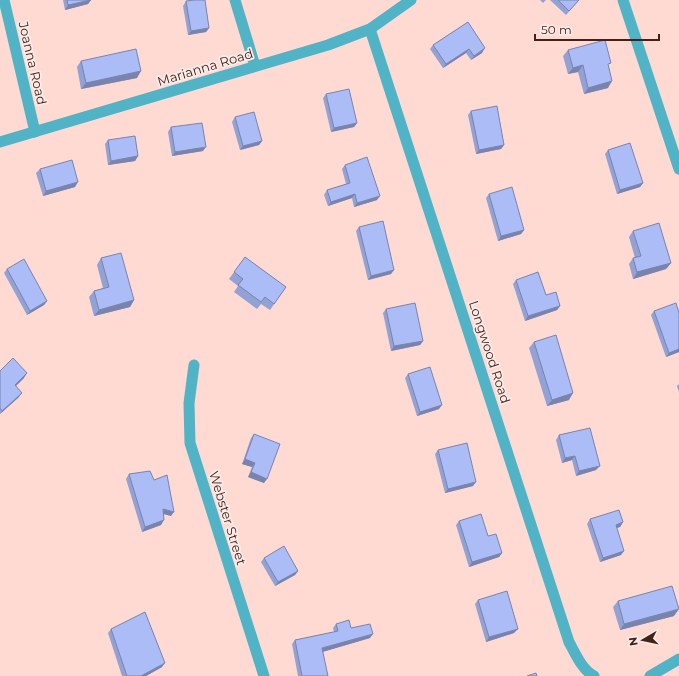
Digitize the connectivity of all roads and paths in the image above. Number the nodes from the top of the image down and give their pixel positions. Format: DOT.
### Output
graph roads {
  1 [pos="4,0"];
  2 [pos="235,0"];
  3 [pos="410,0"];
  4 [pos="623,0"];
  5 [pos="370,29"];
  6 [pos="255,66"];
  7 [pos="35,132"];
  8 [pos="0,142"];
  9 [pos="679,169"];
  10 [pos="194,364"];
  11 [pos="679,659"];
  12 [pos="264,676"];
  13 [pos="594,676"];
  14 [pos="650,676"];
  1 -- 7 [label="street, Joanna Road"];
  2 -- 6 [label="street"];
  3 -- 5 [label="street, Marianna Road"];
  4 -- 9 [label="street"];
  5 -- 6 [label="street, Marianna Road"];
  5 -- 13 [label="street, Longwood Road"];
  6 -- 7 [label="street, Marianna Road"];
  7 -- 8 [label="street, Marianna Road"];
  10 -- 12 [label="street, Webster Street"];
  11 -- 14 [label="street"];
}
